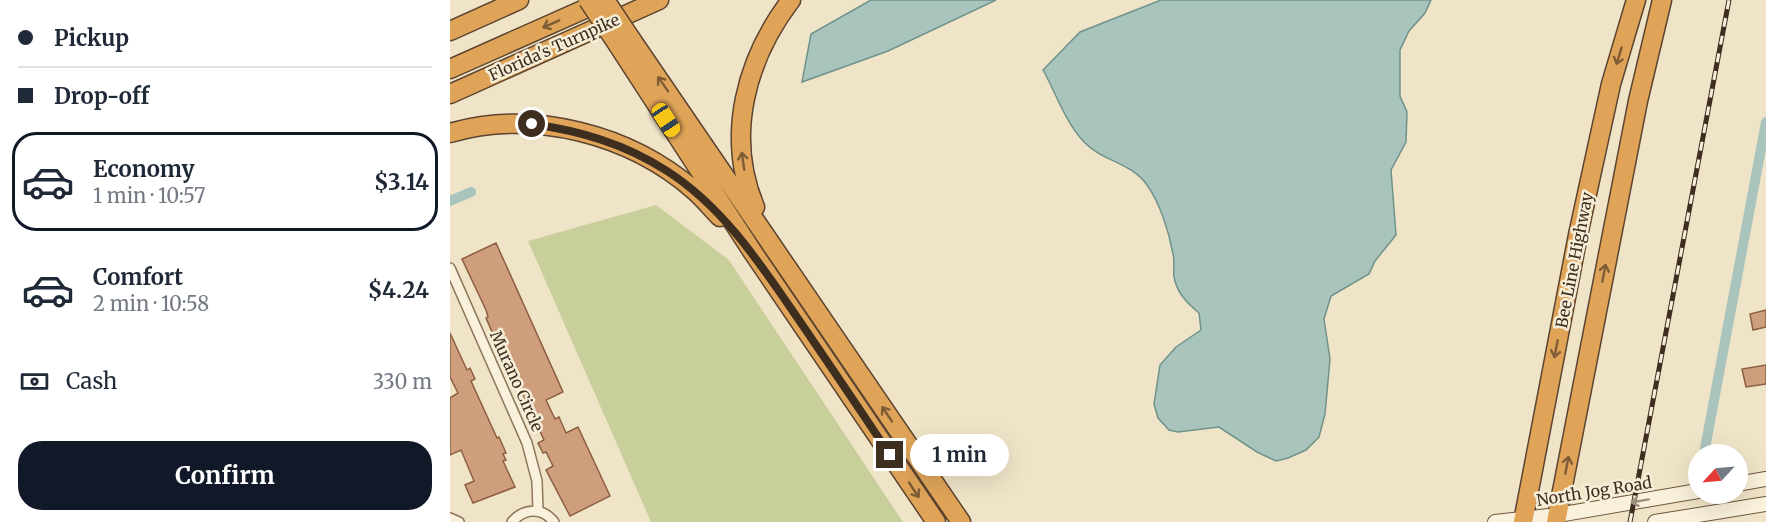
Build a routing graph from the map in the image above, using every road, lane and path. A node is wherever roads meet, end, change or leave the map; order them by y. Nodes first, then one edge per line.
1 (519, 0) edge
2 (588, 0) edge
3 (605, 0) edge
4 (659, 0) edge
5 (791, 0) edge
6 (1636, 0) edge
7 (1662, 0) edge
8 (450, 31) edge
9 (624, 42) junction
10 (450, 69) edge
11 (450, 94) edge
12 (450, 133) edge
13 (767, 236) junction
14 (752, 251) junction
15 (450, 268) edge
16 (1766, 479) edge
17 (1748, 482) edge
18 (1688, 493) edge
19 (1766, 504) edge
20 (538, 511) junction
21 (450, 518) edge
22 (1557, 519) edge
23 (1524, 520) edge
24 (459, 522) edge
25 (512, 522) edge
26 (554, 522) edge
27 (936, 522) edge
28 (961, 522) edge
29 (1495, 522) edge
30 (1655, 522) edge

1 - 8 highway
2 - 9 highway, bridge
3 - 9 highway, bridge
3 -> 10 highway, Florida's Turnpike
4 - 11 highway, Florida's Turnpike
13 -> 5 highway
6 -> 23 highway, Bee Line Highway
22 -> 7 highway, Bee Line Highway
13 -> 9 highway
9 - 14 highway
12 - 14 highway
28 -> 13 highway
14 -> 27 highway
15 - 20 street, Murano Circle
16 - 17 main road
18 -> 22 main road, North Jog Road
19 - 30 main road
20 - 25 street
20 - 26 street
21 - 24 street
22 - 23 main road, North Jog Road
23 - 29 main road, North Jog Road

